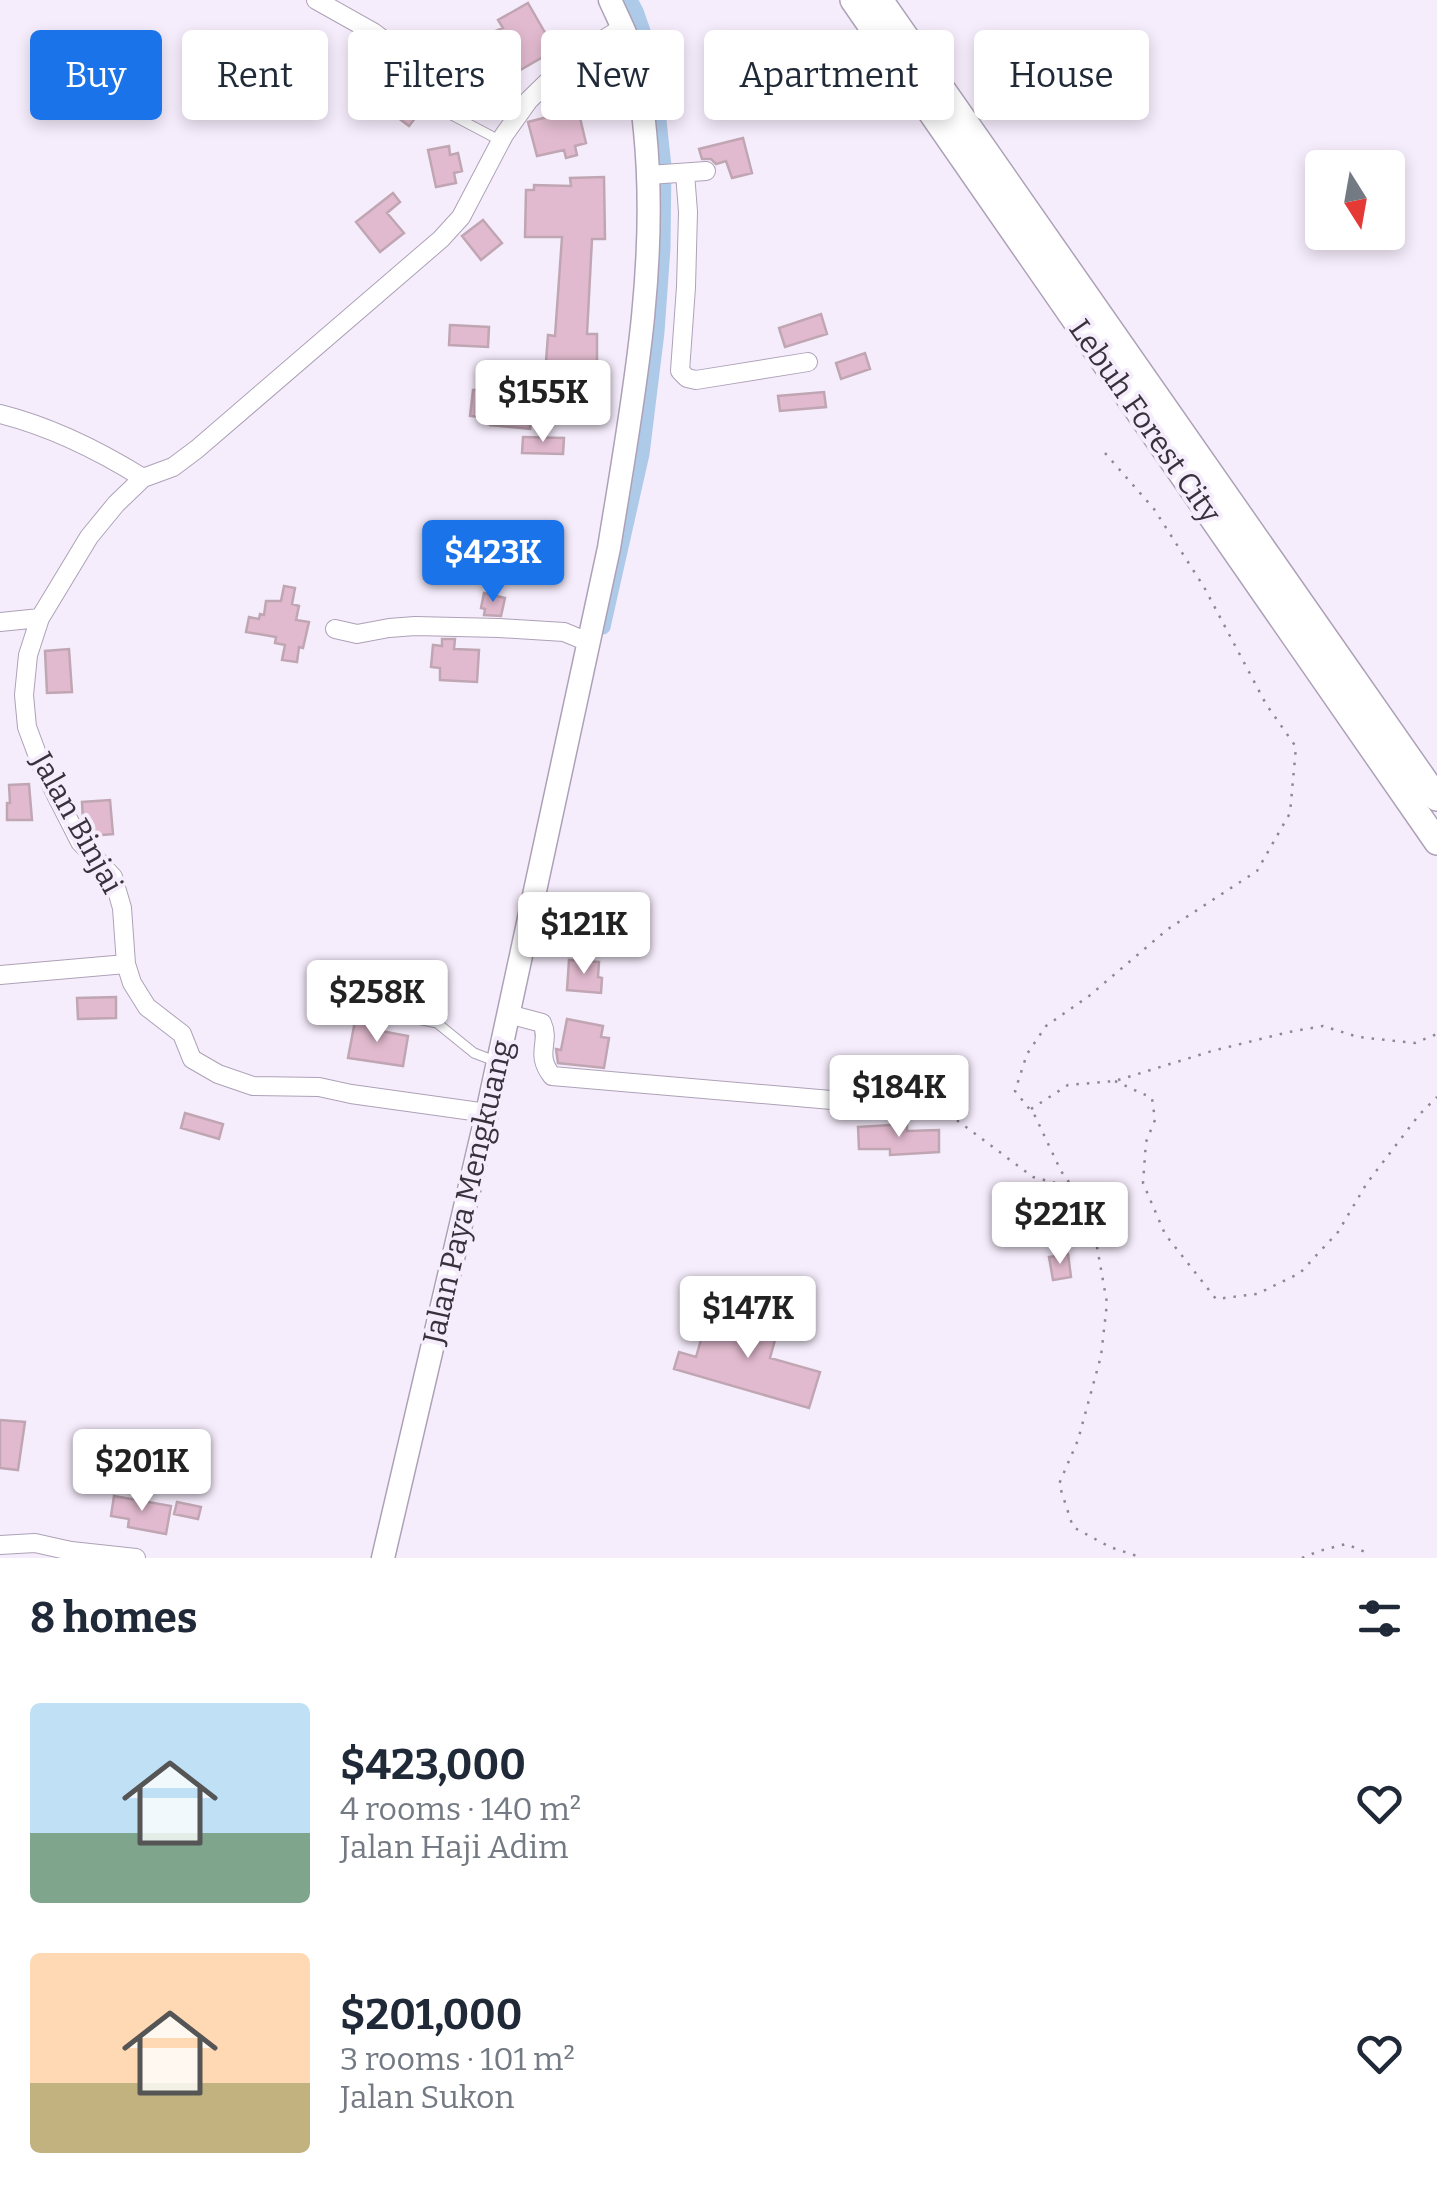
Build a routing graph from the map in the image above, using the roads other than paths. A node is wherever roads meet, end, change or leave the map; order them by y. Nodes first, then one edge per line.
1 (316, 0) edge
2 (610, 0) edge
3 (853, 0) edge
4 (880, 0) edge
5 (622, 28) junction
6 (369, 30) edge
7 (521, 110) edge
8 (461, 120) edge
9 (514, 120) edge
10 (502, 141) junction
11 (706, 171) dead end
12 (685, 173) junction
13 (649, 174) junction
14 (808, 362) dead end
15 (0, 414) edge
16 (143, 478) junction
17 (40, 618) junction
18 (0, 622) edge
19 (335, 629) dead end
20 (588, 642) junction
21 (1437, 798) edge
22 (1437, 842) edge
23 (126, 964) junction
24 (0, 975) edge
25 (385, 1012) dead end
26 (508, 1014) junction
27 (498, 1062) junction
28 (889, 1105) road end
29 (487, 1113) junction
30 (0, 1545) edge
31 (136, 1558) edge
32 (383, 1558) edge

1 - 6 street
2 - 5 street, Jalan Paya Mengkuang
3 - 22 main road, Lebuh Forest City
4 - 21 main road, Lebuh Forest City
5 - 7 street, Jalan Binjai
5 - 13 street, Jalan Paya Mengkuang
8 - 10 lane
9 - 10 street, Jalan Binjai
10 - 16 street, Jalan Binjai
11 - 12 street
12 - 13 street
12 - 14 street
13 - 20 street, Jalan Paya Mengkuang
15 - 16 street
16 - 17 street, Jalan Binjai
17 - 18 street
17 - 23 street, Jalan Binjai
19 - 20 street
20 - 26 street, Jalan Paya Mengkuang
23 - 24 street
23 - 29 street, Jalan Binjai
25 - 27 lane
26 - 27 street, Jalan Paya Mengkuang
26 - 28 street
27 - 29 street, Jalan Paya Mengkuang
29 - 32 street, Jalan Paya Mengkuang
30 - 31 street

